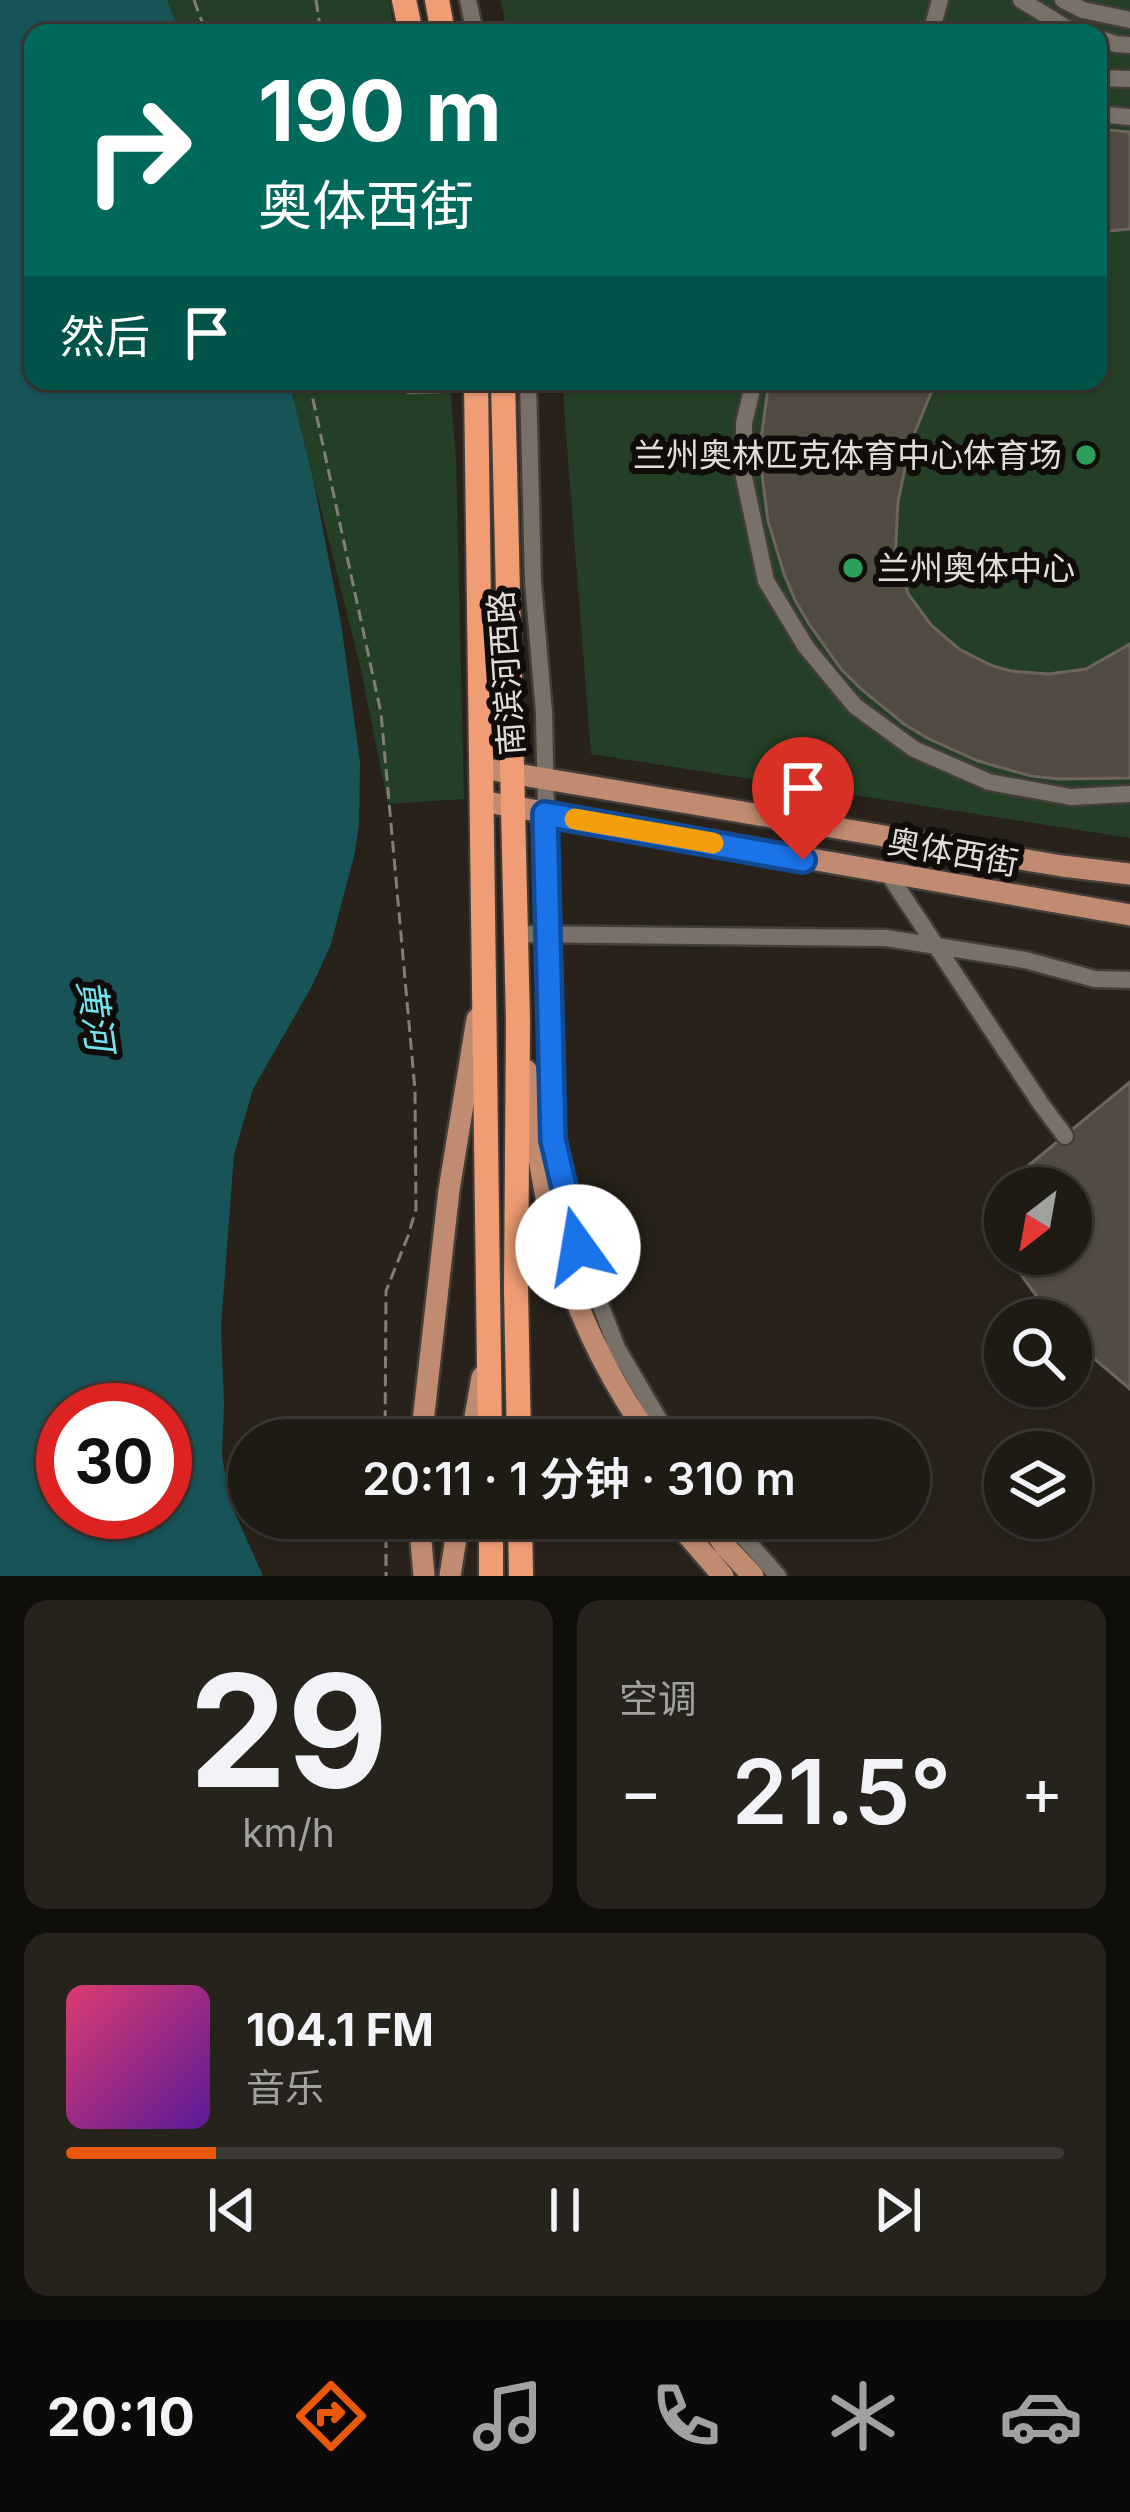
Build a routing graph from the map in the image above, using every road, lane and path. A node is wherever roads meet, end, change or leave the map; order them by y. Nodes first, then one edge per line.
1 (1021, 0) edge
2 (1063, 0) edge
3 (1130, 20) edge
4 (1060, 24) edge
5 (311, 390) edge
6 (476, 390) edge
7 (503, 390) edge
8 (528, 390) edge
9 (752, 390) edge
10 (481, 767) junction
11 (511, 772) junction
12 (545, 778) junction
13 (1130, 794) edge
14 (481, 801) junction
15 (512, 807) junction
16 (545, 814) junction
17 (889, 874) junction
18 (1130, 874) edge
19 (1130, 915) edge
20 (515, 934) junction
21 (548, 935) junction
22 (937, 946) junction
23 (484, 978) junction
24 (1130, 980) edge
25 (518, 1022) junction
26 (1065, 1136) dead end
27 (489, 1341) junction
28 (385, 1419) edge
29 (423, 1419) edge
30 (475, 1419) edge
31 (490, 1419) edge
32 (519, 1419) edge
33 (637, 1419) edge
34 (658, 1419) edge
35 (386, 1539) edge
36 (421, 1539) edge
37 (456, 1539) edge
38 (466, 1539) edge
39 (490, 1539) edge
40 (520, 1539) edge
41 (691, 1539) edge
42 (720, 1539) edge
43 (745, 1539) edge
44 (386, 1576) edge
45 (424, 1576) edge
46 (450, 1576) edge
47 (465, 1576) edge
48 (491, 1576) edge
49 (520, 1576) edge
50 (723, 1576) edge
51 (753, 1576) edge
52 (778, 1576) edge

1 - 4 street
2 - 3 street
5 - 28 path
6 - 10 highway, 南滨河西路
7 - 11 highway, 南滨河西路
8 - 12 street, 南滨河西路
9 - 13 street
10 - 11 main road, 奥体西街
10 - 14 highway, 南滨河西路
11 - 12 main road, 奥体西街
11 - 15 highway, 南滨河西路
12 - 16 street, 南滨河西路
12 - 18 main road, 奥体西街
14 - 15 main road, 奥体西街
14 - 23 highway, 南滨河西路
15 - 16 main road, 奥体西街
15 - 20 highway, 南滨河西路
16 - 17 main road, 奥体西街
16 - 21 street, 南滨河西路
17 - 19 main road, 奥体西街
17 - 22 street
20 - 21 street
20 - 25 highway, 南滨河西路
21 - 22 street
21 - 34 street, 南滨河西路
22 - 24 street
22 - 26 street
23 - 27 highway, 南滨河西路
23 - 29 main road
25 - 32 highway, 南滨河西路
25 - 33 main road
27 - 30 main road
27 - 31 highway, 南滨河西路
35 - 44 path
36 - 45 main road
37 - 46 main road
38 - 47 main road
39 - 48 highway
40 - 49 highway
41 - 50 main road
42 - 51 main road
43 - 52 street

